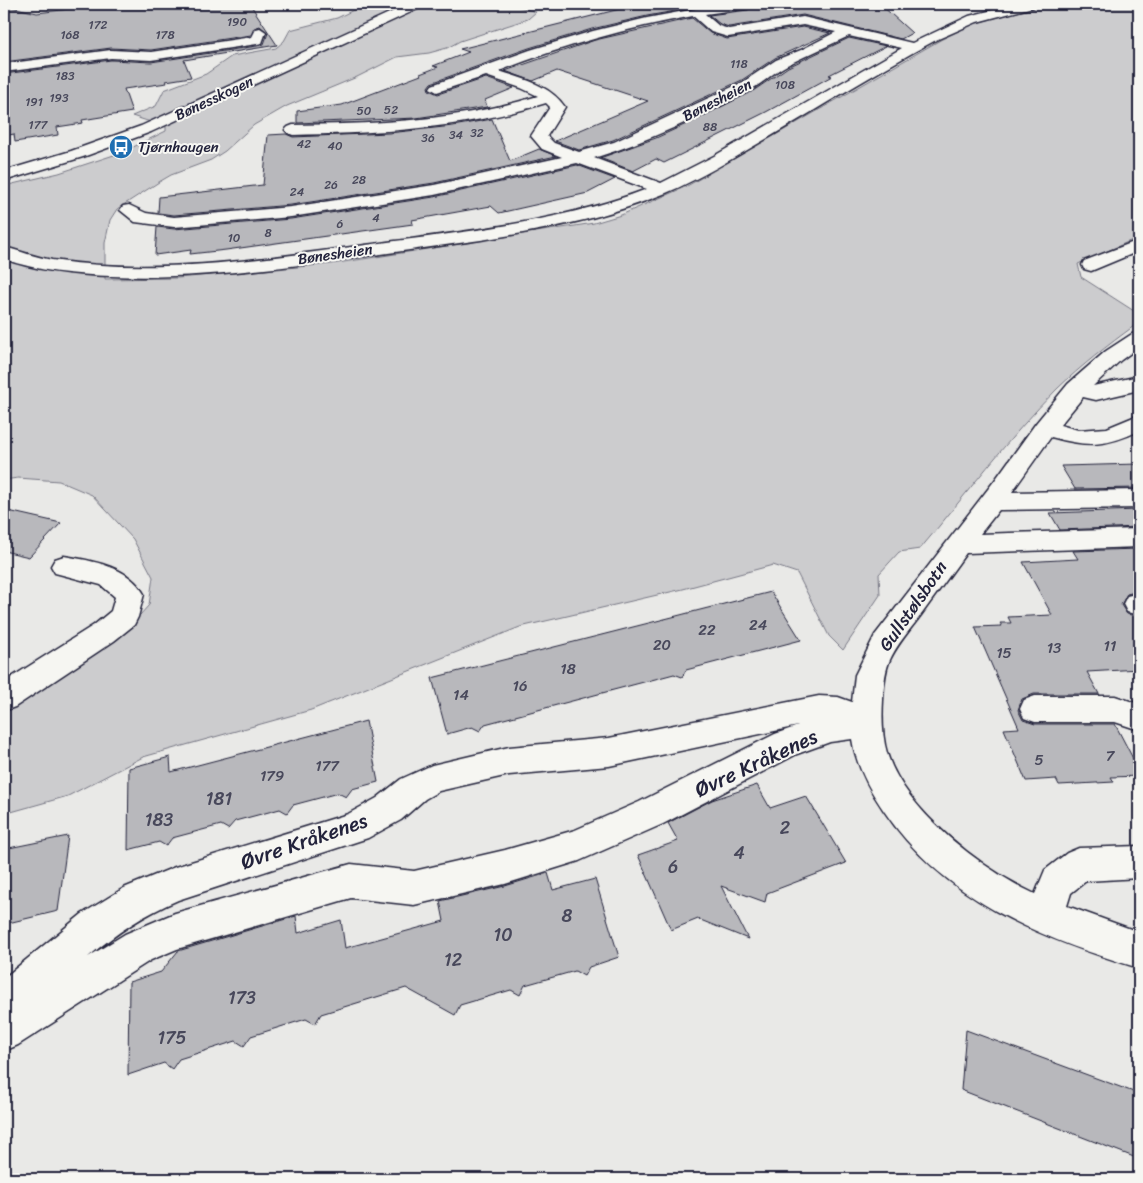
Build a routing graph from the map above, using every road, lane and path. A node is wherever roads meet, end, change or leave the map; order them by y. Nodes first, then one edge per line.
1 (418, 4) edge
2 (748, 4) edge
3 (1029, 4) edge
4 (696, 12) junction
5 (848, 31) junction
6 (258, 36) dead end
7 (913, 47) junction
8 (4, 68) edge
9 (487, 72) junction
10 (437, 88) dead end
11 (550, 97) junction
12 (293, 130) dead end
13 (581, 157) junction
14 (4, 176) edge
15 (662, 189) junction
16 (130, 210) dead end
17 (1139, 245) edge
18 (4, 253) edge
19 (1091, 265) dead end
20 (1139, 338) edge
21 (1139, 383) edge
22 (1076, 389) junction
23 (1136, 422) dead end
24 (1044, 428) junction
25 (1139, 499) edge
26 (993, 501) junction
27 (1139, 538) edge
28 (958, 544) junction
29 (64, 566) dead end
30 (4, 698) edge
31 (1035, 708) dead end
32 (1139, 717) edge
33 (866, 723) junction
34 (1139, 862) edge
35 (1046, 916) junction
36 (1139, 950) edge
37 (4, 1003) edge
38 (4, 1031) edge

1 - 14 street, Bønesskogen
2 - 4 street
3 - 7 street, Bønesheien
4 - 5 street
4 - 9 street
5 - 7 street
5 - 13 street, Bønesheien
6 - 8 street
7 - 15 street, Bønesheien
9 - 10 street
9 - 11 street
11 - 12 street
11 - 13 street
13 - 15 street
13 - 16 street, Bønesheien
15 - 18 street, Bønesheien
17 - 19 street
20 - 22 street, Gullstølsbotn
21 - 22 street
22 - 24 street, Gullstølsbotn
23 - 24 street
24 - 26 street, Gullstølsbotn
25 - 26 street
26 - 28 street, Gullstølsbotn
27 - 28 street, Gullstølsbotn
28 - 33 street, Gullstølsbotn
29 - 30 street
31 - 32 street
33 - 35 street, Gullstølsbotn
33 - 37 street, Øvre Kråkenes
33 - 38 street, Øvre Kråkenes
34 - 35 street
35 - 36 street, Gullstølsbotn

